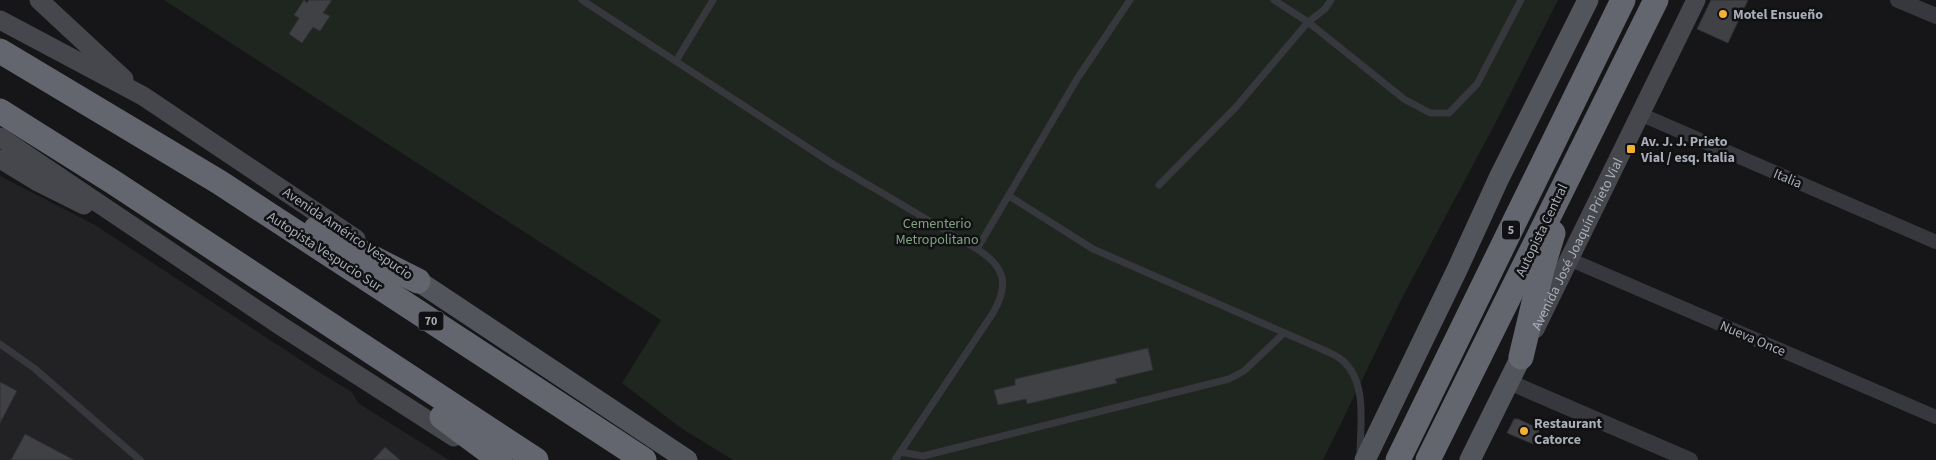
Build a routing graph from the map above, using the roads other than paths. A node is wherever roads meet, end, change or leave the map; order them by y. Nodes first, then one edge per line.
1 (39, 0) edge
2 (582, 0) edge
3 (713, 0) edge
4 (1130, 0) edge
5 (1274, 0) edge
6 (1331, 0) edge
7 (1522, 0) edge
8 (1588, 0) edge
9 (1623, 0) edge
10 (1656, 0) edge
11 (1696, 0) edge
12 (1898, 0) edge
13 (1936, 16) edge
14 (0, 20) edge
15 (1308, 22) junction
16 (0, 51) edge
17 (676, 61) junction
18 (143, 96) junction
19 (0, 110) edge
20 (1640, 114) junction
21 (0, 137) edge
22 (0, 159) edge
23 (1574, 163) junction
24 (219, 182) junction
25 (1159, 185) dead end
26 (1009, 196) junction
27 (129, 225) junction
28 (1936, 242) edge
29 (977, 250) junction
30 (1569, 259) junction
31 (418, 281) junction
32 (319, 318) junction
33 (1284, 333) junction
34 (0, 344) edge
35 (1521, 357) junction
36 (1509, 382) junction
37 (1936, 417) edge
38 (900, 452) junction
39 (923, 458) edge
40 (140, 460) edge
41 (490, 460) edge
42 (500, 460) edge
43 (536, 460) edge
44 (644, 460) edge
45 (687, 460) edge
46 (895, 460) edge
47 (1360, 460) edge
48 (1365, 460) edge
49 (1398, 460) edge
50 (1428, 460) edge
51 (1470, 460) edge
52 (1690, 460) edge

1 - 18 main road
2 - 17 lane
3 - 17 lane
4 - 26 lane
5 - 15 lane
6 - 15 lane
7 - 15 lane
8 - 48 main road
9 - 49 highway, Autopista Central / 5
10 - 23 highway, Autopista Central / 5
11 - 20 main road, Avenida José Joaquín Prieto Vial
12 - 13 street
14 - 18 main road, Avenida Américo Vespucio
15 - 25 lane
16 - 24 highway, Autopista Vespucio Sur / 70
17 - 29 lane
18 - 31 main road, Avenida Américo Vespucio
19 - 32 highway
20 - 28 street, Italia
20 - 30 main road, Avenida José Joaquín Prieto Vial
21 - 27 main road
22 - 27 main road
23 - 35 highway
23 - 50 highway, Autopista Central / 5
24 - 31 highway
24 - 44 highway, Autopista Vespucio Sur / 70
26 - 29 lane
26 - 33 lane
27 - 41 main road
29 - 38 lane
30 - 35 main road, Avenida José Joaquín Prieto Vial
30 - 37 street, Nueva Once
31 - 45 main road, Avenida Américo Vespucio
32 - 42 highway
32 - 43 highway
33 - 39 lane
33 - 47 lane
34 - 40 lane
35 - 36 main road, Avenida José Joaquín Prieto Vial
36 - 51 main road, Avenida José Joaquín Prieto Vial
36 - 52 street
38 - 39 lane
38 - 46 lane

